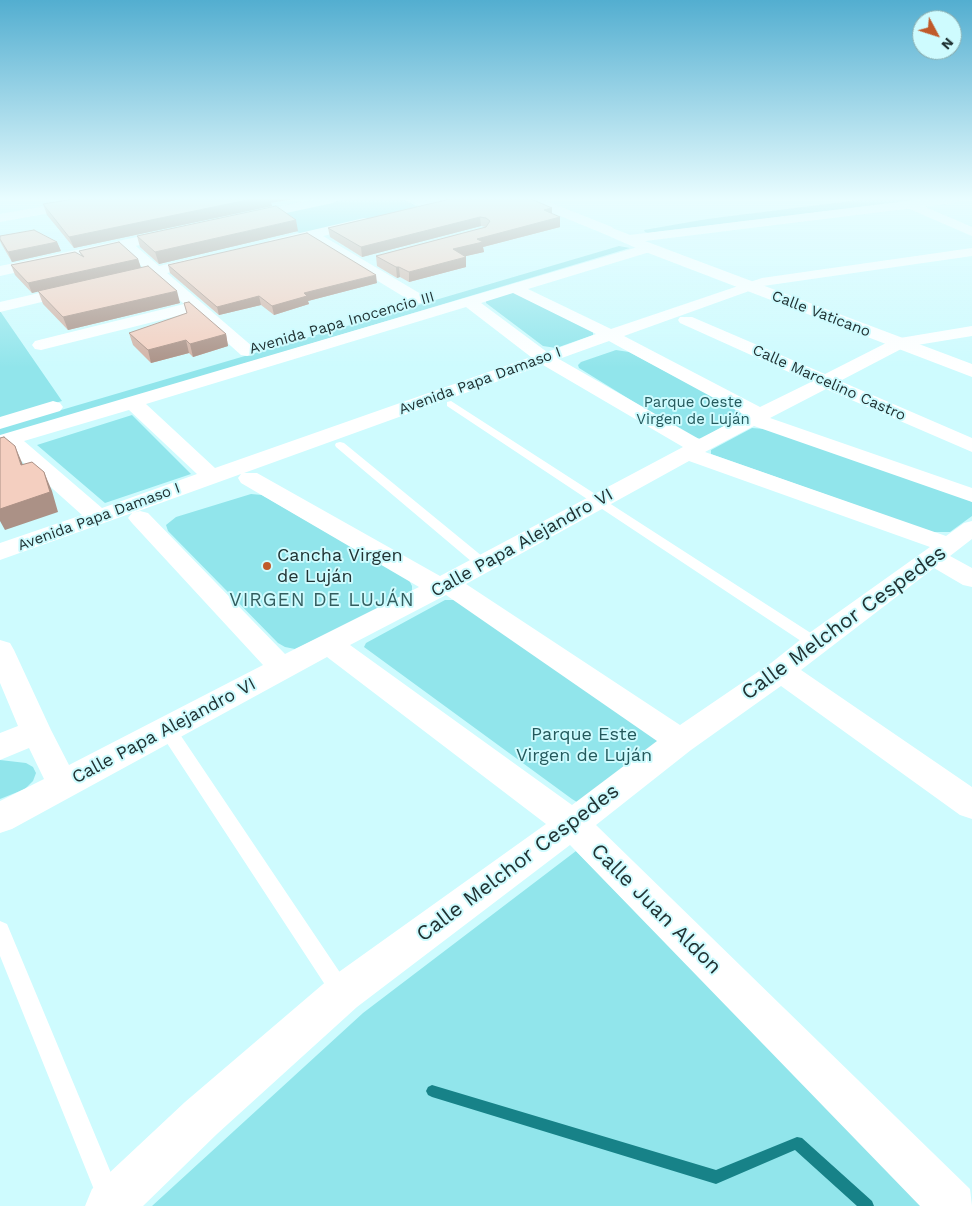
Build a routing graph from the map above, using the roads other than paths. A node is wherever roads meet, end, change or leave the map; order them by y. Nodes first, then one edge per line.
1 (73, 255) edge
2 (138, 255) edge
3 (346, 255) edge
4 (573, 255) edge
5 (624, 255) edge
6 (667, 255) edge
7 (949, 255) edge
8 (215, 258) edge
9 (378, 259) edge
10 (360, 264) junction
11 (0, 271) edge
12 (156, 271) junction
13 (748, 286) junction
14 (514, 288) junction
15 (764, 293) junction
16 (420, 300) junction
17 (469, 302) junction
18 (0, 306) edge
19 (196, 306) junction
20 (686, 320) junction
21 (347, 321) dead end
22 (972, 331) edge
23 (608, 335) junction
24 (624, 342) junction
25 (900, 343) junction
26 (41, 345) dead end
27 (265, 345) dead end
28 (247, 351) junction
29 (228, 356) dead end
30 (550, 362) junction
31 (972, 371) edge
32 (826, 381) junction
33 (132, 402) junction
34 (66, 403) dead end
35 (451, 404) junction
36 (756, 417) junction
37 (3, 435) edge
38 (340, 445) junction
39 (972, 446) edge
40 (692, 450) junction
41 (212, 477) junction
42 (249, 478) junction
43 (972, 495) edge
44 (599, 501) junction
45 (98, 517) junction
46 (140, 518) junction
47 (972, 528) edge
48 (941, 551) junction
49 (0, 552) edge
50 (483, 564) junction
51 (0, 568) edge
52 (972, 579) edge
53 (443, 586) junction
54 (815, 643) junction
55 (330, 645) junction
56 (0, 650) edge
57 (282, 668) junction
58 (781, 671) junction
59 (167, 729) junction
60 (36, 732) junction
61 (680, 741) junction
62 (0, 747) edge
63 (63, 785) junction
64 (972, 805) edge
65 (0, 818) edge
66 (572, 824) junction
67 (0, 932) edge
68 (343, 993) junction
69 (110, 1204) edge
70 (953, 1206) edge

1 - 11 street
2 - 12 street
3 - 10 street
4 - 16 street, Avenida Papa Inocencio III
5 - 14 street, Avenida Papa Inocencio III
6 - 13 street, Calle Vaticano
7 - 13 street, Avenida Papa Damaso I
8 - 12 street
9 - 10 street
10 - 16 street
12 - 18 street
12 - 19 street
13 - 15 street, Calle Vaticano
13 - 23 street, Avenida Papa Damaso I
14 - 17 street, Avenida Papa Inocencio III
14 - 23 street
15 - 20 street, Avenida Papa Damaso I
15 - 25 street, Calle Vaticano
16 - 21 street, Avenida Papa Inocencio III
17 - 30 street
17 - 33 street, Avenida Papa Inocencio III
19 - 26 street
19 - 28 street
20 - 24 street, Avenida Papa Damaso I
20 - 32 street, Calle Marcelino Castro
22 - 25 street, Calle Papa Alejandro VI
23 - 24 street
23 - 30 street, Avenida Papa Damaso I
24 - 30 street, Avenida Papa Damaso I
24 - 36 street
25 - 31 street, Calle Vaticano
25 - 32 street, Calle Papa Alejandro VI
27 - 28 street, Avenida Papa Inocencio III
28 - 29 street, Avenida Papa Inocencio III
30 - 35 street, Avenida Papa Damaso I
30 - 40 street
30 - 41 street, Avenida Papa Damaso I
32 - 36 street, Calle Papa Alejandro VI
32 - 39 street, Calle Marcelino Castro
33 - 37 street, Avenida Papa Inocencio III
33 - 41 street
34 - 37 street
35 - 38 street, Avenida Papa Damaso I
35 - 44 lane
36 - 40 street, Calle Papa Alejandro VI
36 - 43 street
37 - 45 street
38 - 42 street, Avenida Papa Damaso I
38 - 50 lane
40 - 44 street, Calle Papa Alejandro VI
40 - 48 street
41 - 45 street, Avenida Papa Damaso I
42 - 46 street, Avenida Papa Damaso I
42 - 53 street
44 - 50 street, Calle Papa Alejandro VI
44 - 54 lane
45 - 49 street, Avenida Papa Damaso I
46 - 51 street, Avenida Papa Damaso I
46 - 57 street
47 - 48 street, Calle Melchor Cespedes
48 - 52 street
48 - 54 street, Calle Melchor Cespedes
50 - 53 street, Calle Papa Alejandro VI
53 - 55 street, Calle Papa Alejandro VI
53 - 61 street
54 - 58 street, Calle Melchor Cespedes
55 - 57 street, Calle Papa Alejandro VI
55 - 66 street, Calle Juan Aldon
56 - 60 street
57 - 59 street, Calle Papa Alejandro VI
58 - 61 street, Calle Melchor Cespedes
58 - 64 street
59 - 63 street, Calle Papa Alejandro VI
59 - 68 lane
60 - 62 street
60 - 63 street
61 - 66 street, Calle Melchor Cespedes
63 - 65 street, Calle Papa Alejandro VI
66 - 68 street, Calle Melchor Cespedes
66 - 70 street, Calle Juan Aldon
67 - 69 lane
68 - 69 street, Calle Melchor Cespedes

